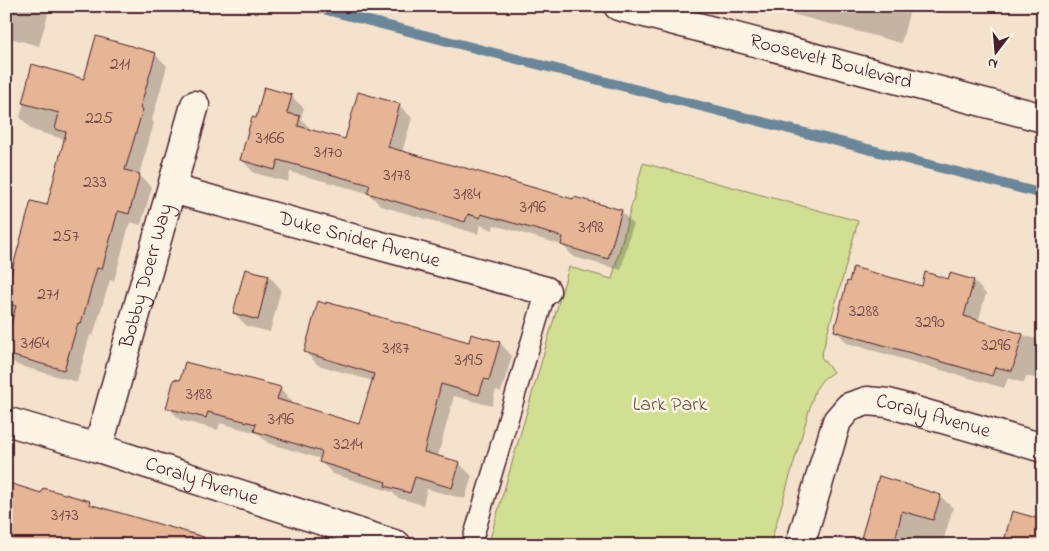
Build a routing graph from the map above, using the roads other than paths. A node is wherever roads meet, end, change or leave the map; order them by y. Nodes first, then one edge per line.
1 (618, 6) edge
2 (195, 105) dead end
3 (1043, 118) edge
4 (172, 189) junction
5 (546, 291) joint
6 (6, 421) edge
7 (98, 448) junction
8 (1043, 448) edge
9 (397, 545) edge
10 (471, 545) edge
11 (800, 545) edge

1 - 3 street, Roosevelt Boulevard
2 - 4 street, Bobby Doerr Way
4 - 5 street, Duke Snider Avenue
4 - 7 street, Bobby Doerr Way
5 - 10 lane
6 - 7 street, Coraly Avenue
7 - 9 street, Coraly Avenue
8 - 11 street, Coraly Avenue

